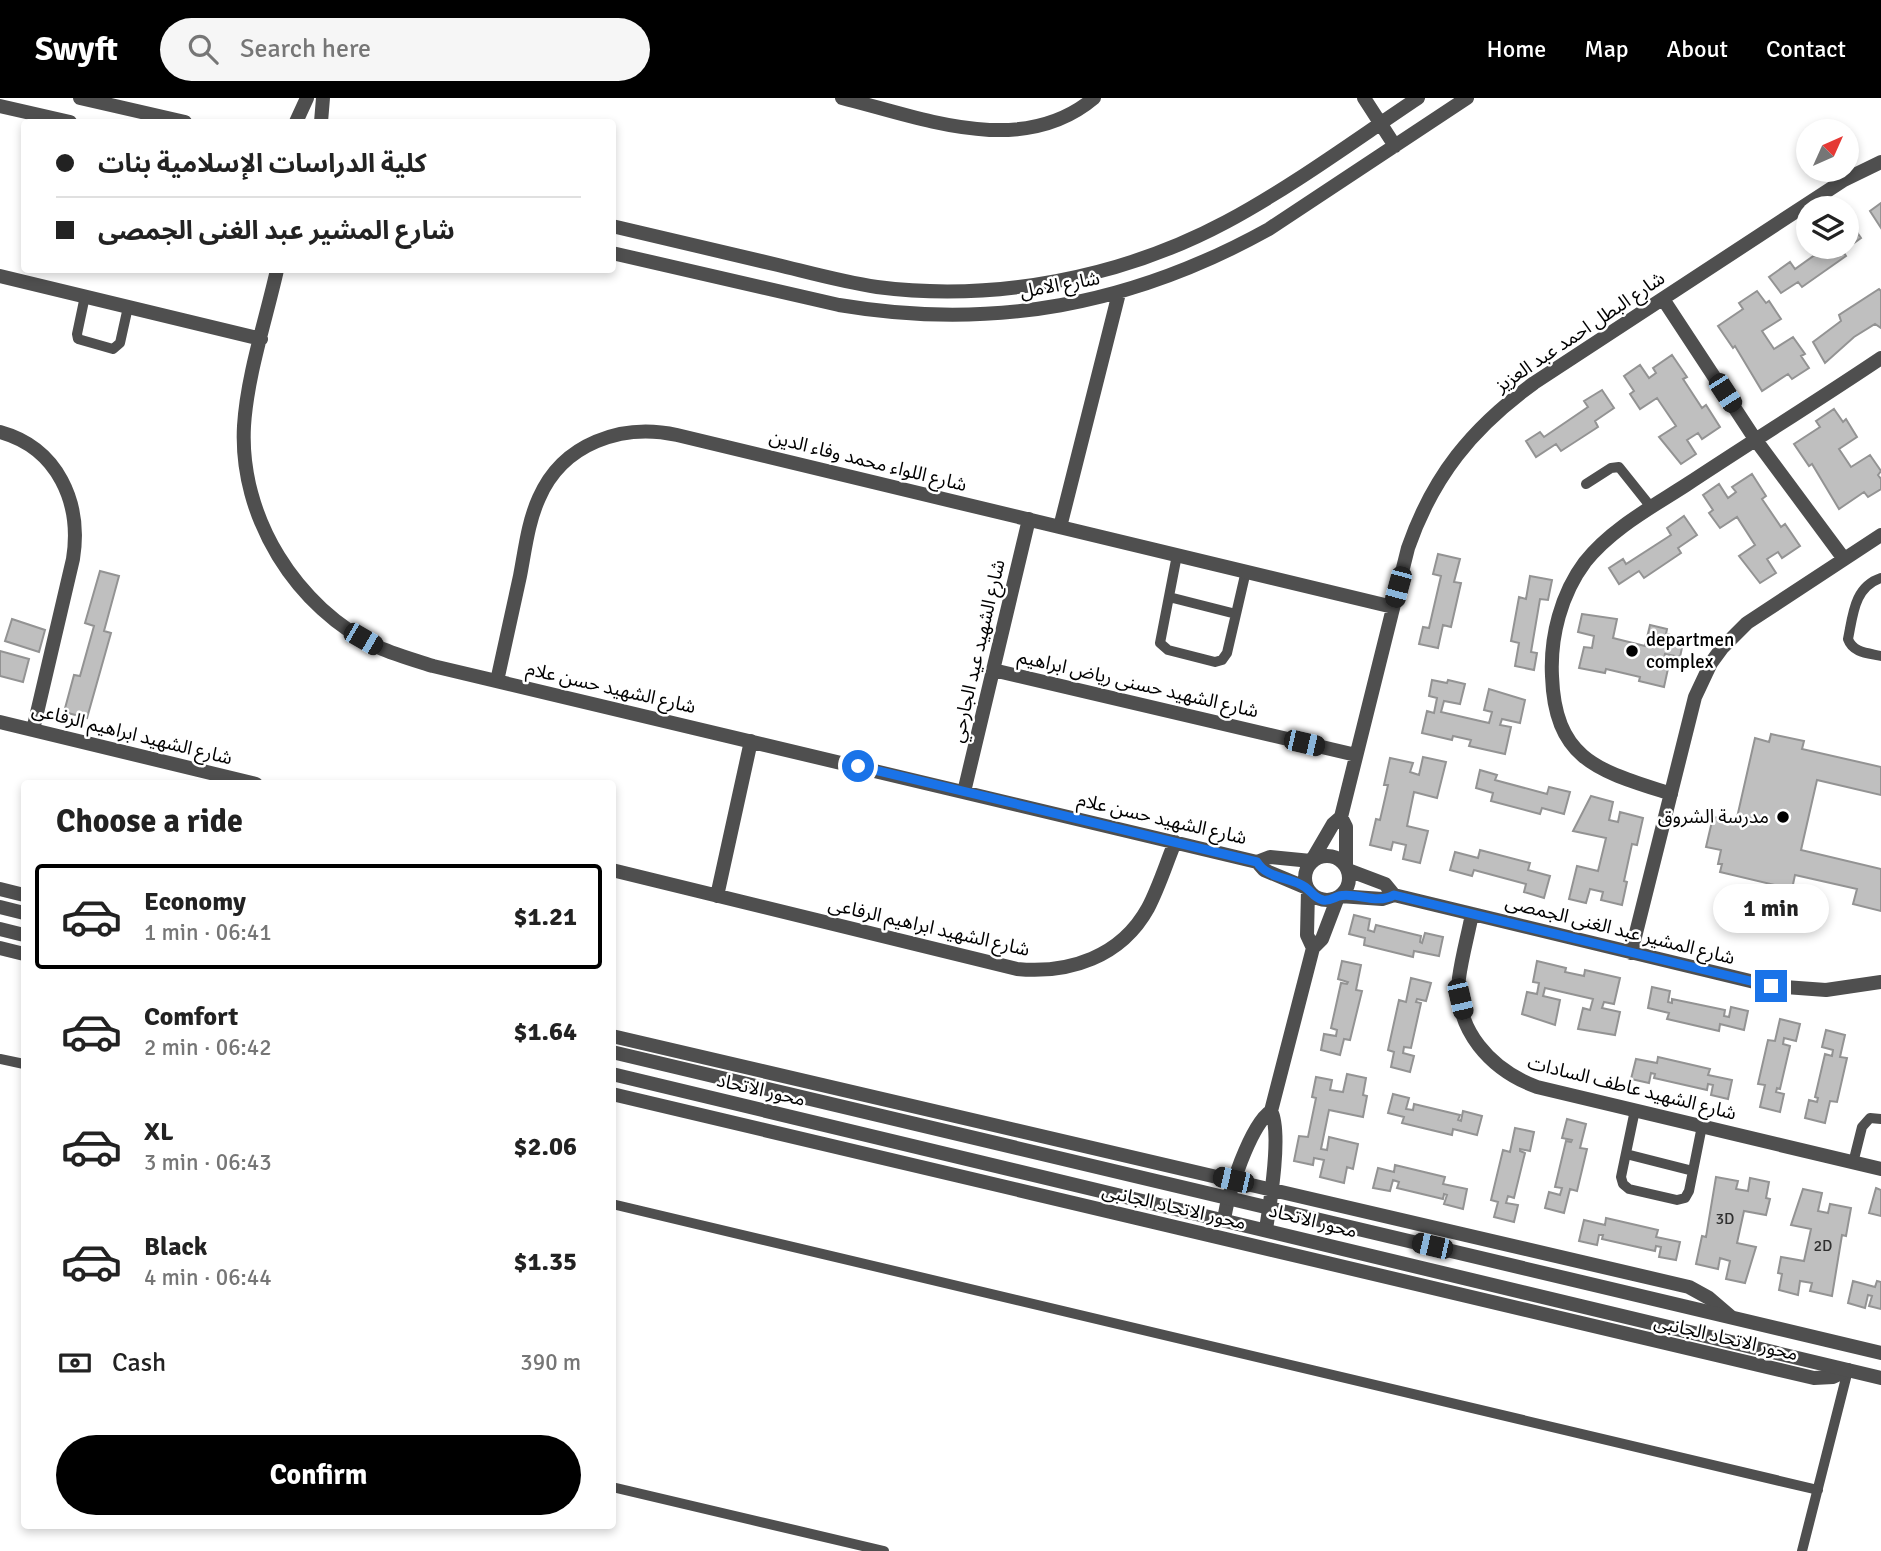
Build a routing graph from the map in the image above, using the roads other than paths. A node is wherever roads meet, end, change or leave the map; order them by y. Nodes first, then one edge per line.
1 (80, 98) edge
2 (307, 98) edge
3 (323, 98) edge
4 (842, 98) edge
5 (1094, 98) edge
6 (1364, 98) edge
7 (1418, 98) edge
8 (1467, 98) edge
9 (3, 104) edge
10 (58, 119) edge
11 (172, 119) edge
12 (297, 119) edge
13 (321, 119) edge
14 (1380, 123) junction
15 (1395, 146) junction
16 (1881, 162) edge
17 (616, 227) edge
18 (616, 254) edge
19 (276, 273) edge
20 (0, 275) edge
21 (1119, 293) junction
22 (85, 296) junction
23 (1663, 299) junction
24 (128, 307) junction
25 (261, 339) junction
26 (1881, 358) edge
27 (0, 432) edge
28 (1755, 439) junction
29 (1586, 485) dead end
30 (1651, 507) junction
31 (1029, 519) junction
32 (1060, 527) junction
33 (1881, 534) edge
34 (1177, 555) junction
35 (1844, 559) junction
36 (1246, 571) junction
37 (1881, 578) edge
38 (1169, 597) junction
39 (1393, 607) junction
40 (1236, 614) junction
41 (1881, 656) edge
42 (993, 670) junction
43 (498, 681) junction
44 (0, 722) edge
45 (33, 730) junction
46 (751, 741) junction
47 (1356, 755) junction
48 (239, 780) edge
49 (964, 792) junction
50 (1671, 794) junction
51 (1341, 817) junction
52 (1175, 842) junction
53 (1312, 861) junction
54 (1257, 862) junction
55 (1347, 868) junction
56 (616, 871) edge
57 (0, 889) edge
58 (1307, 889) junction
59 (21, 894) edge
60 (1394, 895) junction
61 (717, 896) junction
62 (1339, 897) junction
63 (0, 907) edge
64 (21, 912) edge
65 (1472, 914) junction
66 (0, 929) edge
67 (21, 934) edge
68 (1312, 947) junction
69 (0, 948) edge
70 (21, 953) edge
71 (1631, 953) junction
72 (1881, 982) edge
73 (616, 1037) edge
74 (616, 1053) edge
75 (0, 1059) edge
76 (21, 1063) edge
77 (616, 1075) edge
78 (616, 1095) edge
79 (1635, 1110) junction
80 (1271, 1111) junction
81 (1881, 1119) edge
82 (1702, 1126) junction
83 (1626, 1154) junction
84 (1853, 1163) junction
85 (1881, 1169) edge
86 (1693, 1171) junction
87 (1233, 1180) junction
88 (1272, 1189) junction
89 (1227, 1198) junction
90 (616, 1205) edge
91 (1270, 1208) junction
92 (1224, 1219) junction
93 (1266, 1229) junction
94 (1730, 1316) junction
95 (1854, 1347) junction
96 (1881, 1353) edge
97 (1849, 1370) junction
98 (1881, 1378) edge
99 (616, 1488) edge
100 (1818, 1490) junction
101 (884, 1551) edge
102 (1802, 1551) edge

1 - 11 street
2 - 12 street
3 - 13 street
4 - 5 street
6 - 14 street
7 - 14 street, شارع الامل
8 - 15 street, شارع الامل
9 - 10 street
14 - 15 street
14 - 17 street, شارع الامل
15 - 21 street, شارع الامل
16 - 23 street, شارع البطل احمد عبد العزيز
18 - 21 street, شارع الامل
19 - 25 street, شارع الشهيد حسن علام
20 - 22 street
21 - 32 street
22 - 24 street
22 - 24 lane
23 - 28 street
23 - 39 street, شارع البطل احمد عبد العزيز
24 - 25 street
25 - 43 street, شارع الشهيد حسن علام
26 - 28 street
27 - 45 street
28 - 30 street
28 - 35 street
29 - 30 lane
30 - 50 street
31 - 32 street, شارع اللواء محمد وفاء الدين
31 - 42 street, شارع الشهيد عيد الجارحي
31 - 43 street, شارع اللواء محمد وفاء الدين
32 - 34 street, شارع اللواء محمد وفاء الدين
33 - 35 street
34 - 36 street, شارع اللواء محمد وفاء الدين
34 - 38 lane
35 - 50 street
36 - 39 street, شارع اللواء محمد وفاء الدين
36 - 40 lane
37 - 41 lane
38 - 40 lane
38 - 40 lane
39 - 47 street, شارع البطل احمد عبد العزيز
42 - 47 street, شارع الشهيد حسنى رياض ابراهيم
42 - 49 street, شارع الشهيد عيد الجارحي
43 - 46 street, شارع الشهيد حسن علام
44 - 45 street, شارع الشهيد ابراهيم الرفاعى
45 - 48 street, شارع الشهيد ابراهيم الرفاعى
46 - 49 street, شارع الشهيد حسن علام
46 - 61 street
47 - 51 street, شارع البطل احمد عبد العزيز
49 - 52 street, شارع الشهيد حسن علام
50 - 71 street
51 - 53 street, شارع البطل احمد عبد العزيز
51 - 55 street, شارع البطل احمد عبد العزيز
52 - 54 street, شارع الشهيد حسن علام
52 - 61 street, شارع الشهيد ابراهيم الرفاعى
53 - 54 street, شارع الشهيد حسن علام
53 - 55 street
53 - 58 street
54 - 58 street, شارع الشهيد حسن علام
55 - 60 street, شارع المشير عبد الغنى الجمصى
55 - 62 street
56 - 61 street, شارع الشهيد ابراهيم الرفاعى
57 - 59 street
58 - 62 street
58 - 68 street
60 - 62 street, شارع المشير عبد الغنى الجمصى
60 - 65 street, شارع المشير عبد الغنى الجمصى
62 - 68 street
63 - 64 street
65 - 71 street, شارع المشير عبد الغنى الجمصى
65 - 79 street, شارع الشهيد عاطف السادات
66 - 67 street
68 - 80 street
69 - 70 street
71 - 72 street, شارع المشير عبد الغنى الجمصى
73 - 87 street, محور الاتحاد الجانبى
74 - 89 street, محور الاتحاد
75 - 76 lane
77 - 92 street, محور الاتحاد
78 - 97 street, محور الاتحاد الجانبى
79 - 82 street, شارع الشهيد عاطف السادات
79 - 83 lane
80 - 87 street
80 - 88 street
81 - 84 lane
82 - 84 street, شارع الشهيد عاطف السادات
82 - 86 lane
83 - 86 lane
83 - 86 lane
84 - 85 street, شارع الشهيد عاطف السادات
87 - 88 street, محور الاتحاد الجانبى
87 - 89 street
88 - 91 street
88 - 94 street, محور الاتحاد الجانبى
89 - 91 street, محور الاتحاد
89 - 92 street
90 - 100 lane
91 - 93 street
91 - 94 street, محور الاتحاد
92 - 93 street, محور الاتحاد
93 - 97 street, محور الاتحاد
94 - 95 street, محور الاتحاد
95 - 96 street, محور الاتحاد
95 - 97 street
97 - 98 street, محور الاتحاد
97 - 100 lane
99 - 101 lane
100 - 102 lane

